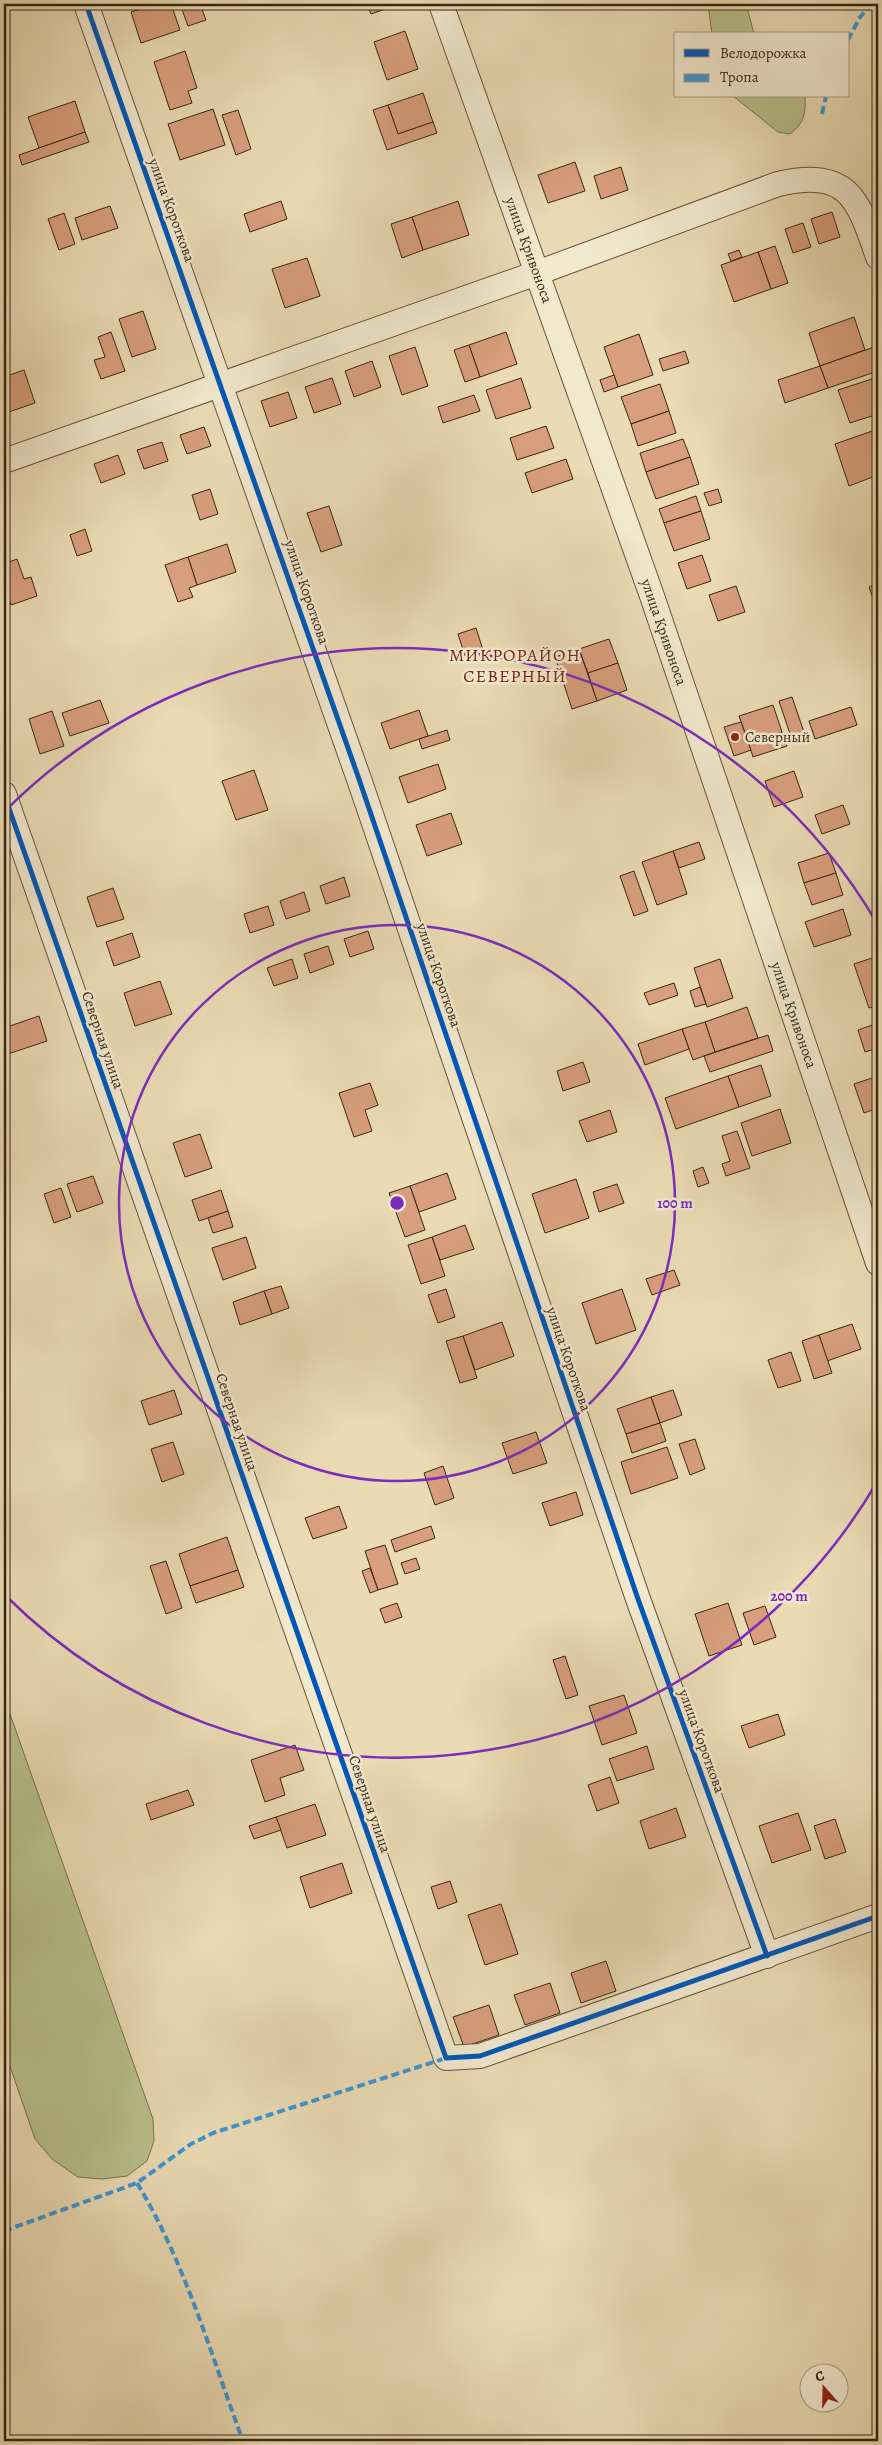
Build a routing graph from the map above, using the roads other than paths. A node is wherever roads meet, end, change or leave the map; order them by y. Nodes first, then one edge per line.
1 (86, 4) edge
2 (441, 4) edge
3 (878, 257) edge
4 (537, 273) junction
5 (220, 384) junction
6 (4, 461) edge
7 (4, 794) edge
8 (878, 1263) edge
9 (878, 1916) edge
10 (767, 1956) junction

1 - 5 street, улица Короткова
2 - 4 street, улица Кривоноса
3 - 4 street
4 - 5 street
4 - 8 street, улица Кривоноса
5 - 6 street
5 - 10 street, улица Короткова
7 - 10 street, Северная улица
9 - 10 street

